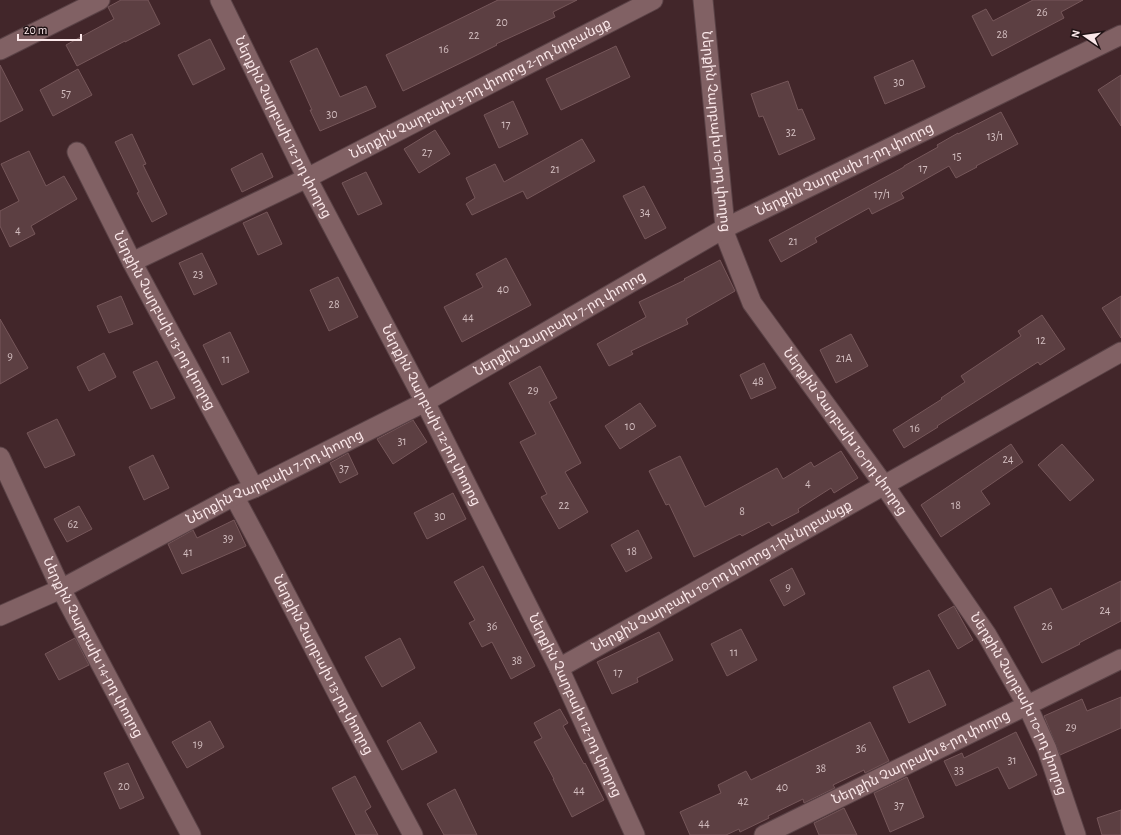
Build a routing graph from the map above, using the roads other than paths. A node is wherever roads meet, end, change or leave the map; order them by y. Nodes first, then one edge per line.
1 (100, 0) edge
2 (220, 0) edge
3 (653, 0) edge
4 (703, 0) edge
5 (1120, 36) edge
6 (0, 50) edge
7 (77, 152) dead end
8 (307, 178) junction
9 (725, 228) junction
10 (132, 262) junction
11 (1121, 352) edge
12 (425, 402) junction
13 (0, 457) edge
14 (884, 485) junction
15 (254, 488) junction
16 (234, 496) junction
17 (61, 589) junction
18 (0, 616) edge
19 (1121, 659) edge
20 (559, 668) junction
21 (1027, 705) junction
22 (191, 835) edge
23 (413, 835) edge
24 (634, 835) edge
25 (764, 835) edge
26 (1076, 835) edge

1 - 6 street
2 - 8 street, Ներքին Չարբախ 12-րդ փողոց
3 - 8 street, Ներքին Չարբախ 3-րդ փողոց 2-րդ նրբանցք
4 - 9 street, Ներքին Չարբախ 10-րդ փողոց
5 - 9 street, Ներքին Չարբախ 7-րդ փողոց
7 - 10 street, Ներքին Չարբախ 13-րդ փողոց
8 - 10 street, Ներքին Չարբախ 3-րդ փողոց 2-րդ նրբանցք
8 - 12 street, Ներքին Չարբախ 12-րդ փողոց
9 - 12 street, Ներքին Չարբախ 7-րդ փողոց
9 - 14 street, Ներքին Չարբախ 10-րդ փողոց
10 - 15 street, Ներքին Չարբախ 13-րդ փողոց
11 - 14 street, Ներքին Չարբախ 10-րդ փողոց 1-ին նրբանցք
12 - 15 street, Ներքին Չարբախ 7-րդ փողոց
12 - 20 street, Ներքին Չարբախ 12-րդ փողոց
13 - 17 street, Ներքին Չարբախ 14-րդ փողոց
14 - 20 street, Ներքին Չարբախ 10-րդ փողոց 1-ին նրբանցք
14 - 21 street, Ներքին Չարբախ 10-րդ փողոց
15 - 16 street, Ներքին Չարբախ 7-րդ փողոց
16 - 17 street, Ներքին Չարբախ 7-րդ փողոց
16 - 23 street, Ներքին Չարբախ 13-րդ փողոց
17 - 18 street, Ներքին Չարբախ 7-րդ փողոց
17 - 22 street, Ներքին Չարբախ 14-րդ փողոց
19 - 21 street, Ներքին Չարբախ 8-րդ փողոց
20 - 24 street, Ներքին Չարբախ 12-րդ փողոց
21 - 25 street, Ներքին Չարբախ 8-րդ փողոց
21 - 26 street, Ներքին Չարբախ 10-րդ փողոց

